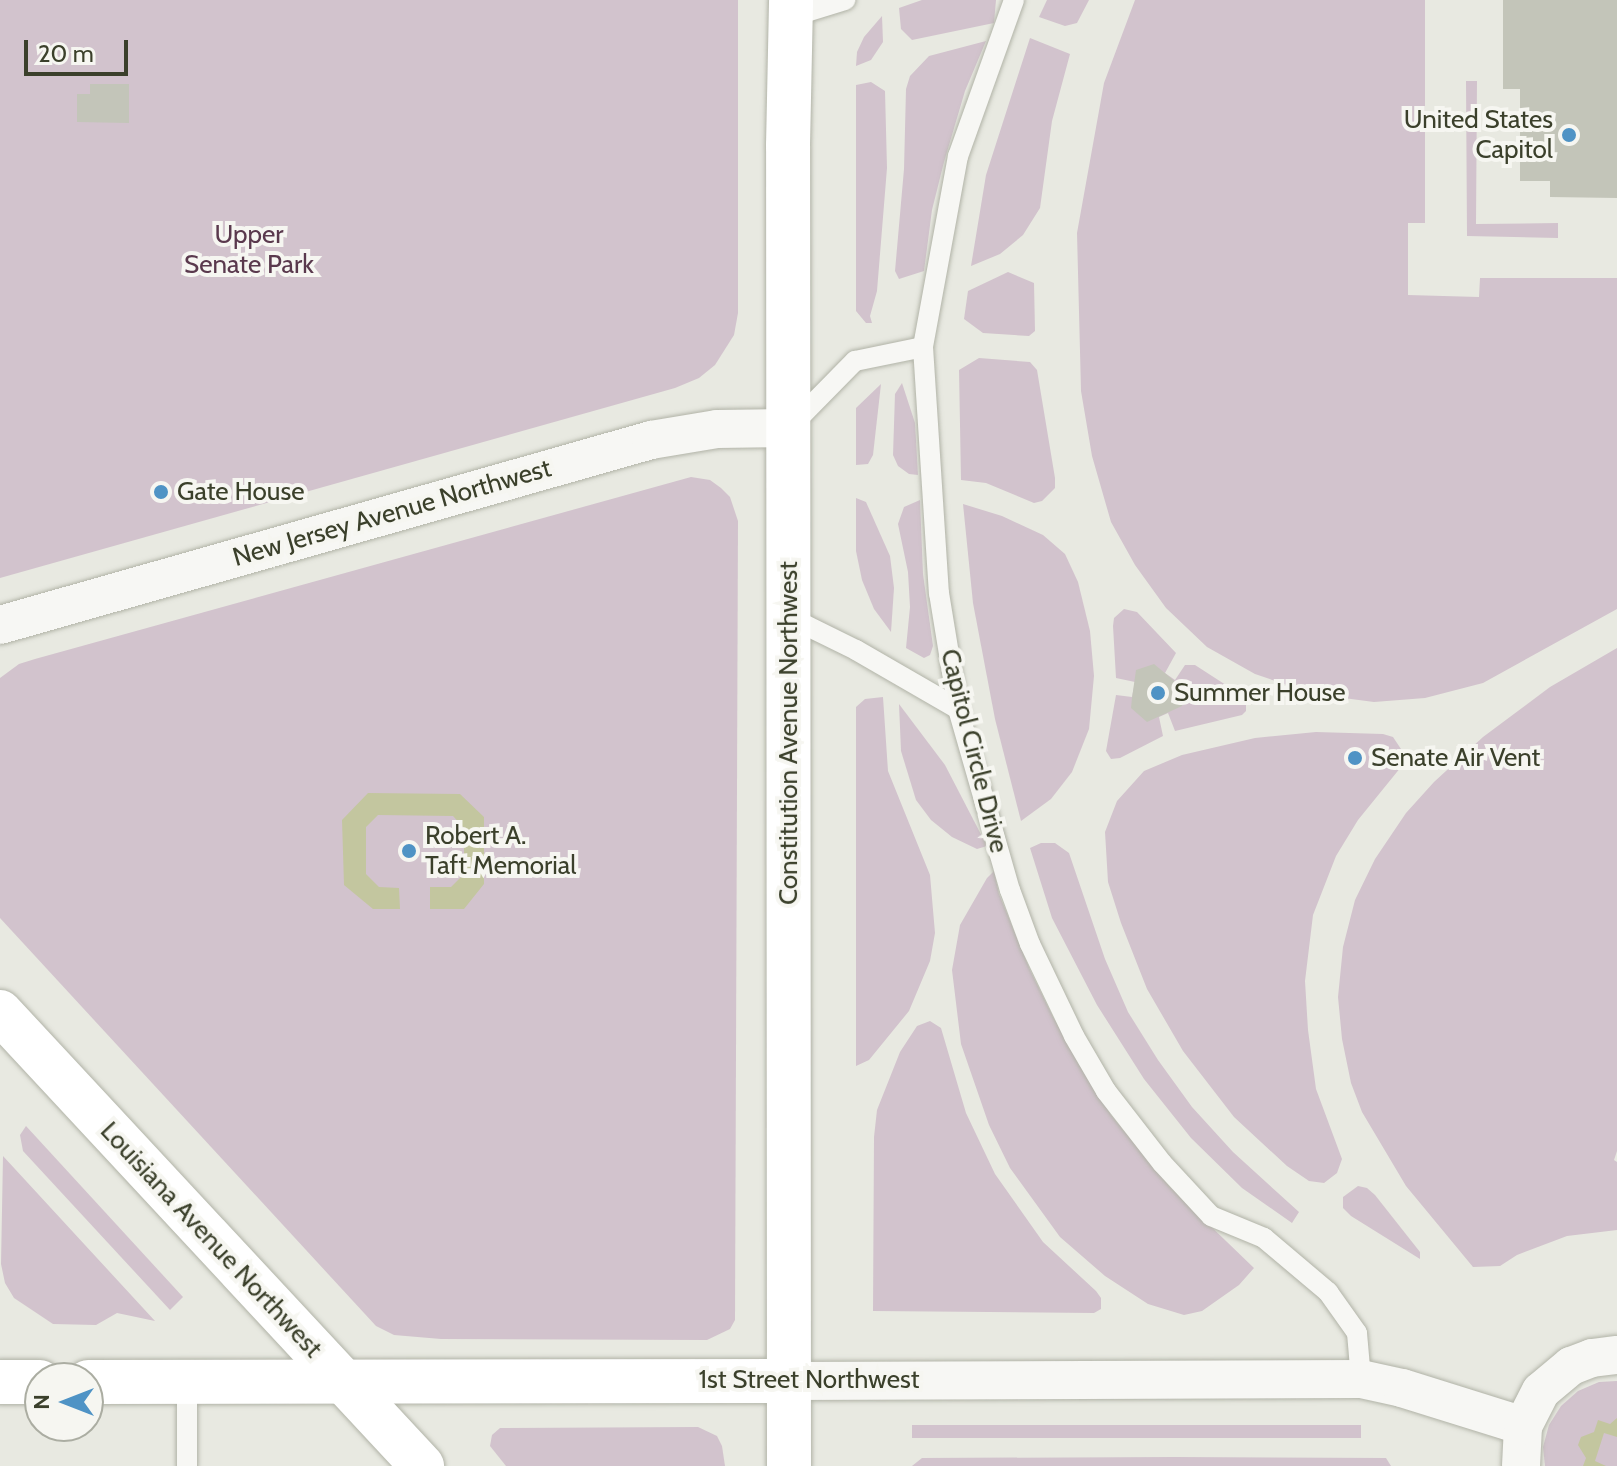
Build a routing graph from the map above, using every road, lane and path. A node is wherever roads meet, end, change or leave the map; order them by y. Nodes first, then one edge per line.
1 (845, 0) edge
2 (1014, 0) edge
3 (790, 8) edge
4 (923, 347) junction
5 (789, 428) junction
6 (789, 617) junction
7 (0, 625) edge
8 (958, 709) junction
9 (0, 1012) edge
10 (1617, 1355) edge
11 (1361, 1379) junction
12 (343, 1381) junction
13 (789, 1381) junction
14 (0, 1382) edge
15 (24, 1382) edge
16 (104, 1382) edge
17 (187, 1382) junction
18 (1523, 1426) junction
19 (187, 1466) edge
20 (422, 1466) edge
21 (789, 1466) edge
22 (1521, 1466) edge

1 - 3 lane
2 - 4 lane, Capitol Circle Drive
3 - 5 main road, Constitution Avenue Northwest
4 - 5 lane
4 - 8 lane, Capitol Circle Drive
5 - 6 main road, Constitution Avenue Northwest
5 - 7 street, New Jersey Avenue Northwest
6 - 8 lane
6 - 13 main road, Constitution Avenue Northwest
8 - 11 lane, Capitol Circle Drive
9 - 12 main road, Louisiana Avenue Northwest
10 - 18 street
11 - 13 street, 1st Street Northwest
11 - 18 street, 1st Street Northwest
12 - 13 main road, 1st Street Northwest
12 - 17 main road, 1st Street Northwest
12 - 20 main road, Louisiana Avenue Northwest
13 - 21 main road, Constitution Avenue Northwest
14 - 15 main road
16 - 17 main road, 1st Street Northwest
17 - 19 lane
18 - 22 street

